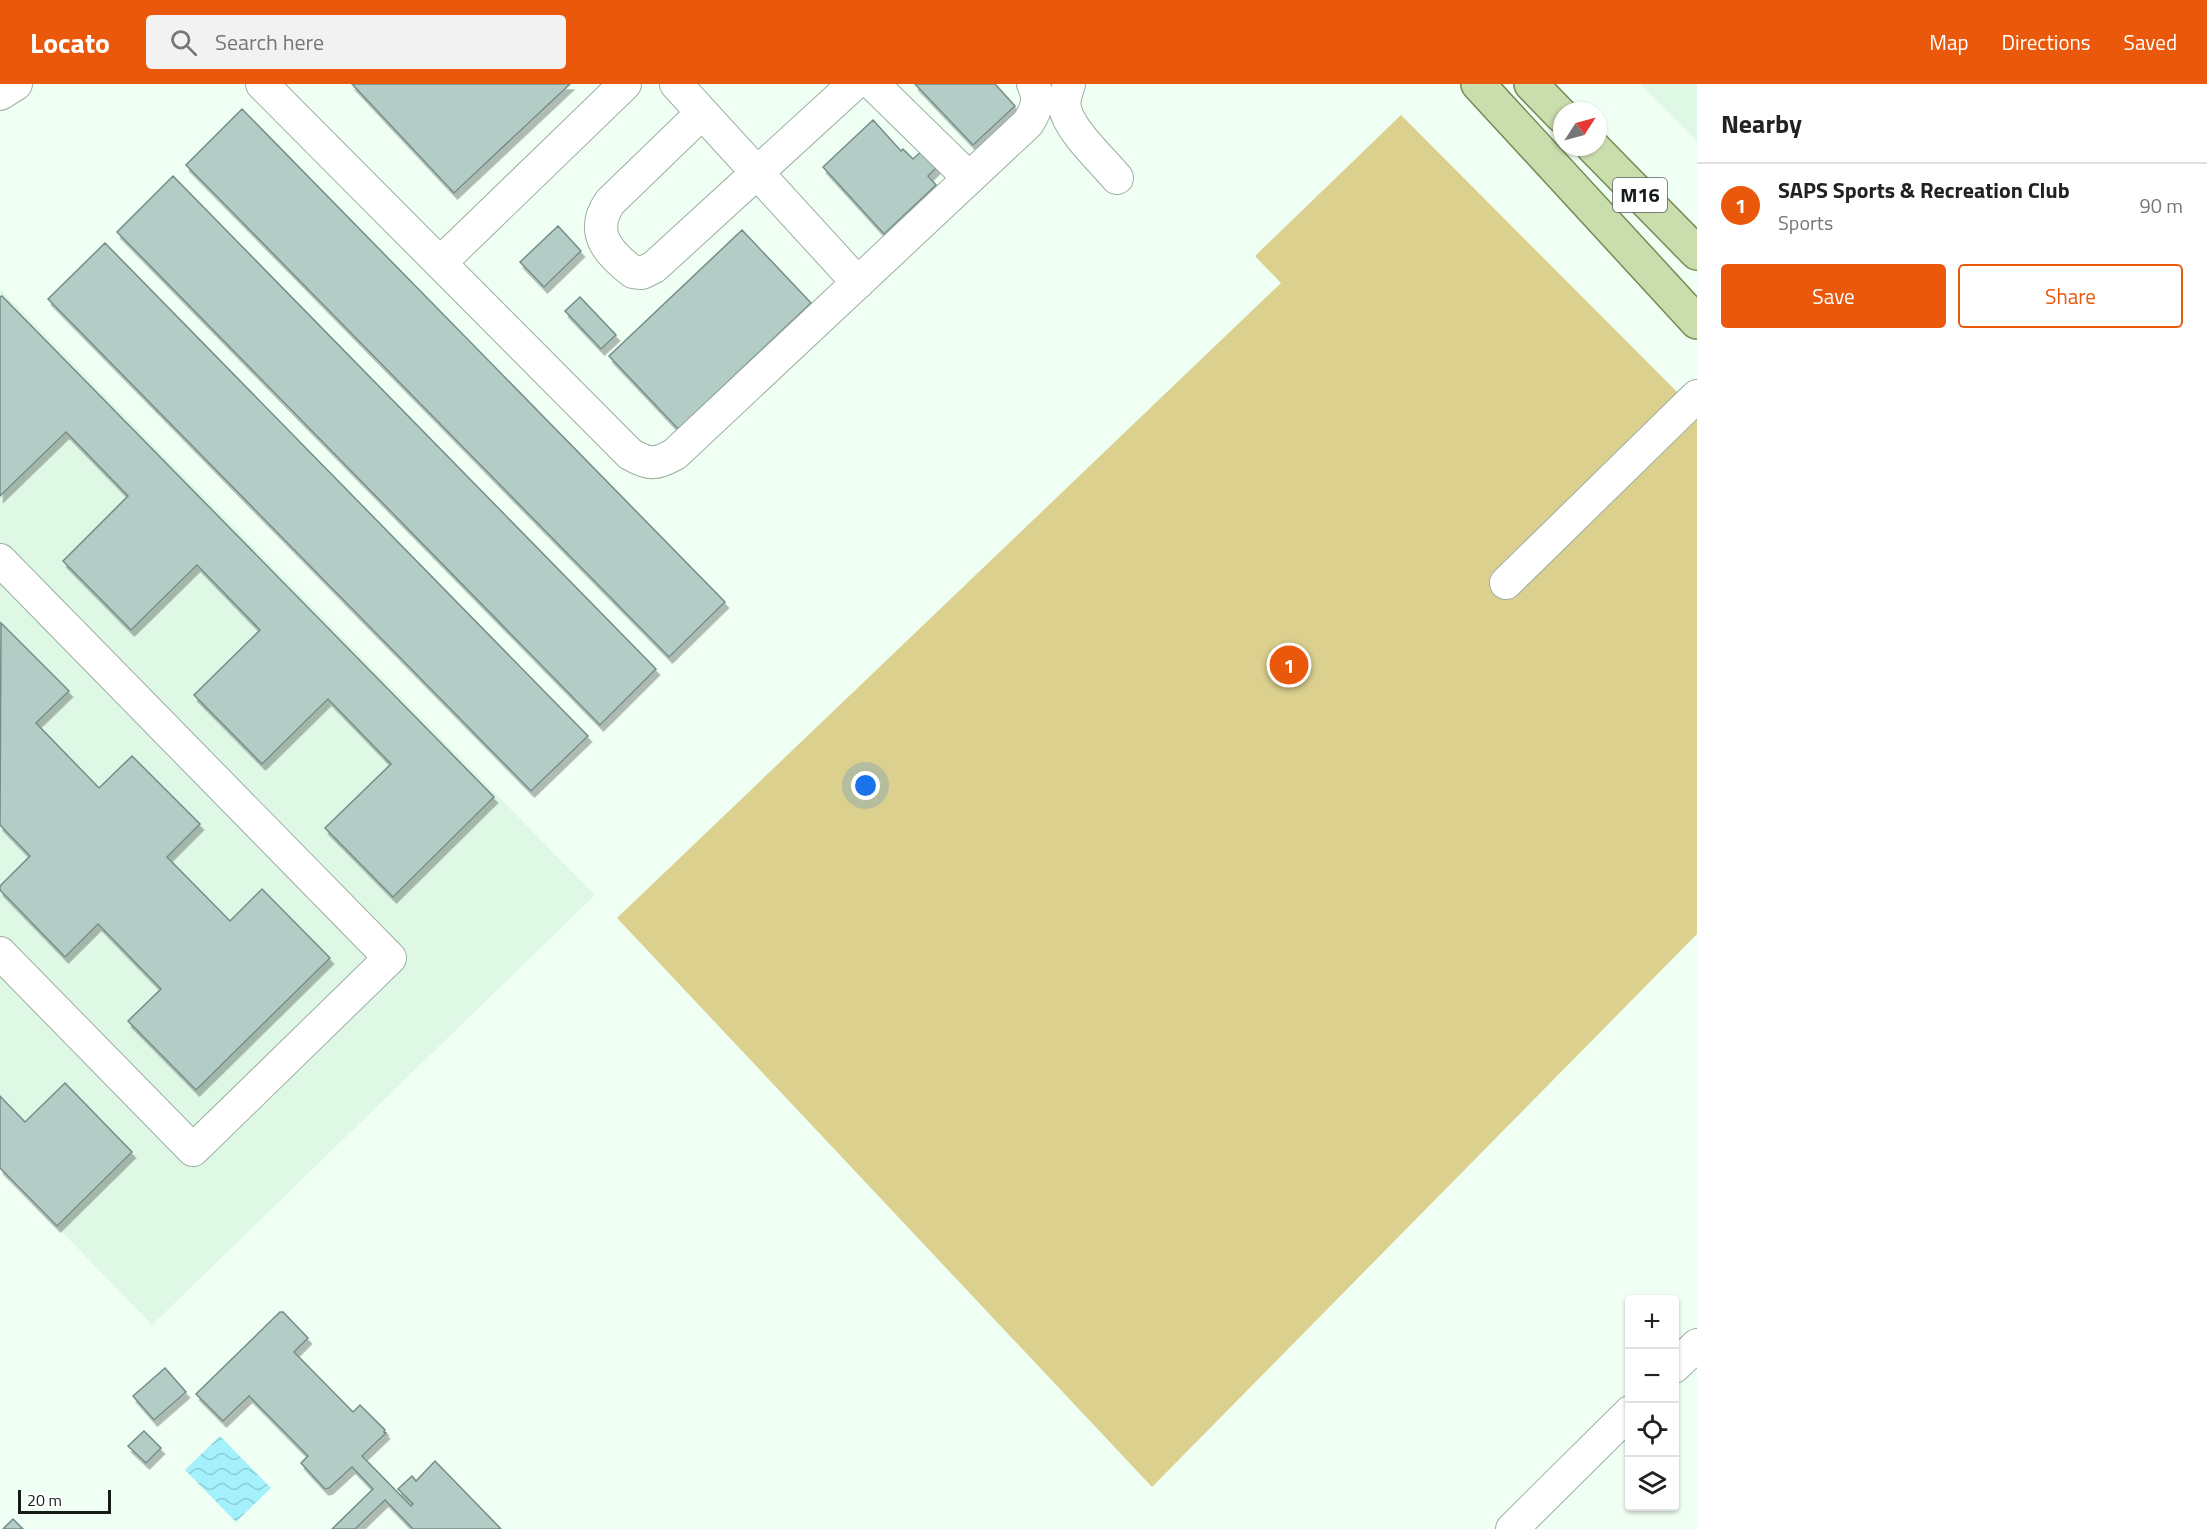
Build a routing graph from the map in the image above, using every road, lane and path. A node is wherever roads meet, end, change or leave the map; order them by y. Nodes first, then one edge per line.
1 (16, 84) edge
2 (262, 84) edge
3 (625, 84) edge
4 (676, 84) edge
5 (854, 84) edge
6 (873, 84) edge
7 (1033, 84) edge
8 (1069, 84) edge
9 (1478, 84) edge
10 (1531, 84) edge
11 (0, 94) edge
12 (1553, 107) edge
13 (702, 113) junction
14 (1602, 156) edge
15 (757, 172) junction
16 (969, 178) junction
17 (1117, 178) dead end
18 (1697, 253) edge
19 (440, 263) junction
20 (858, 282) junction
21 (1697, 322) edge
22 (1697, 396) edge
23 (0, 560) edge
24 (1506, 583) dead end
25 (0, 953) edge
26 (1697, 1345) edge
27 (1679, 1362) edge
28 (1625, 1416) edge
29 (1512, 1529) edge

1 - 11 street
2 - 19 street
3 - 19 street
4 - 13 street
5 - 15 street
6 - 16 street
7 - 16 street
8 - 17 street
9 - 21 main road, M16
10 - 12 main road
13 - 15 street
13 - 15 street
14 - 18 main road, M16
15 - 20 street
16 - 20 street
19 - 20 street
22 - 24 street
23 - 25 street
26 - 27 street
28 - 29 street

